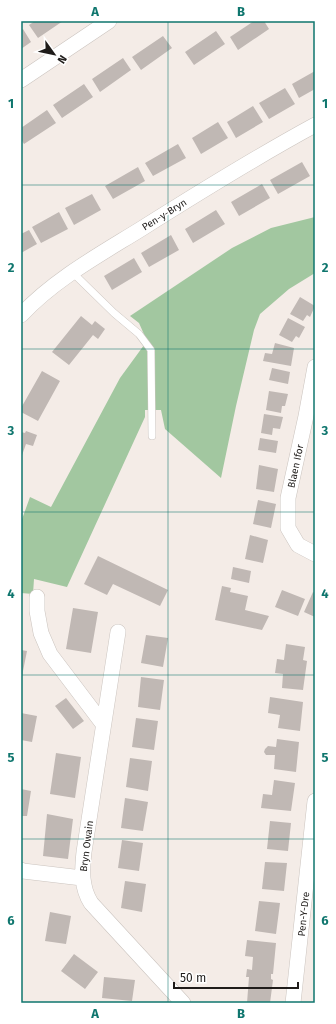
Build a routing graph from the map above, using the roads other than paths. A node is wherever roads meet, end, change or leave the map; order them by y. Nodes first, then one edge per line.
1 (109, 21) edge
2 (21, 80) edge
3 (315, 125) edge
4 (71, 272) junction
5 (21, 314) edge
6 (315, 368) edge
7 (152, 436) dead end
8 (315, 554) edge
9 (37, 598) dead end
10 (118, 632) dead end
11 (103, 724) junction
12 (315, 801) edge
13 (22, 874) edge
14 (82, 878) junction
15 (183, 1003) edge
16 (293, 1003) edge

1 - 2 street
3 - 4 street, Pen-y-Bryn
4 - 5 street, Pen-y-Bryn
4 - 7 lane
6 - 8 street, Blaen Ifor
9 - 11 street
10 - 11 street, Bryn Owain
11 - 14 street, Bryn Owain
12 - 16 street, Pen-Y-Dre
13 - 14 street
14 - 15 street, Bryn Owain

